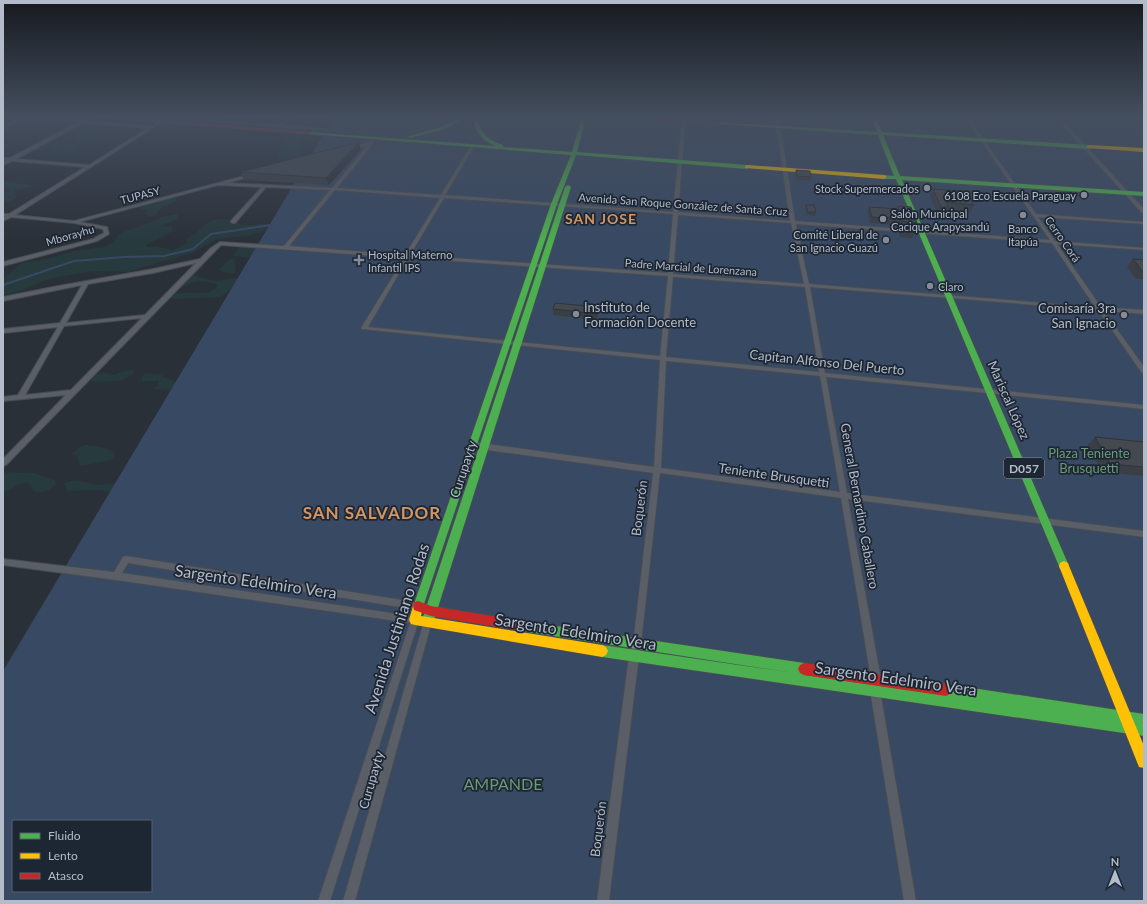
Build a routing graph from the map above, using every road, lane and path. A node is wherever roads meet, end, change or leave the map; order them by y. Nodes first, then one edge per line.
1 (12, 159) edge
2 (14, 159) edge
3 (100, 159) edge
4 (359, 159) edge
5 (464, 159) edge
6 (574, 159) edge
7 (638, 159) edge
8 (784, 159) edge
9 (891, 159) edge
10 (995, 159) edge
11 (1097, 159) edge
12 (680, 162) junction
13 (3, 164) edge
14 (89, 166) junction
15 (786, 170) junction
16 (255, 174) edge
17 (240, 178) junction
18 (898, 178) junction
19 (219, 184) junction
20 (245, 185) junction
21 (265, 186) junction
22 (1014, 186) junction
23 (335, 189) junction
24 (1128, 194) junction
25 (1144, 194) edge
26 (441, 196) junction
27 (558, 204) junction
28 (1144, 212) edge
29 (675, 214) junction
30 (1034, 214) junction
31 (3, 215) edge
32 (10, 216) junction
33 (3, 220) edge
34 (74, 222) junction
35 (233, 222) dead end
36 (793, 222) junction
37 (1144, 223) edge
38 (922, 231) junction
39 (1052, 241) junction
40 (286, 247) junction
41 (1144, 249) edge
42 (407, 257) junction
43 (203, 260) junction
44 (3, 264) edge
45 (539, 266) junction
46 (671, 275) junction
47 (86, 283) junction
48 (807, 286) junction
49 (949, 297) junction
50 (3, 299) edge
51 (1099, 308) junction
52 (1144, 312) edge
53 (148, 316) junction
54 (59, 326) junction
55 (3, 331) edge
56 (507, 342) junction
57 (517, 343) junction
58 (663, 358) junction
59 (1144, 372) edge
60 (822, 373) junction
61 (991, 391) junction
62 (73, 392) junction
63 (20, 397) junction
64 (3, 398) edge
65 (1144, 407) edge
66 (473, 445) junction
67 (484, 447) junction
68 (3, 463) edge
69 (657, 471) junction
70 (844, 496) junction
71 (1048, 523) junction
72 (1144, 534) edge
73 (3, 562) edge
74 (116, 576) junction
75 (418, 606) junction
76 (431, 611) junction
77 (415, 620) junction
78 (428, 621) junction
79 (637, 644) junction
80 (634, 656) junction
81 (876, 679) junction
82 (875, 690) junction
83 (1125, 717) junction
84 (1144, 720) edge
85 (1130, 728) junction
86 (1144, 730) edge
87 (1144, 762) edge
88 (324, 901) edge
89 (349, 901) edge
90 (603, 901) edge
91 (910, 901) edge

1 - 13 street
2 - 14 street
3 - 14 street
4 - 23 street
5 - 26 street
6 - 27 main road, Curupayty
7 - 12 main road
8 - 15 street, General Bernardino Caballero
9 - 18 main road, Mariscal López / D057
10 - 22 street, Cerro Corá
11 - 24 street
12 - 15 main road
12 - 29 street, Boquerón
14 - 32 street
15 - 18 main road
15 - 36 street, General Bernardino Caballero
16 - 17 street, TUPASY
17 - 19 street, TUPASY
17 - 20 street
18 - 22 main road
18 - 38 main road, Mariscal López / D057
19 - 20 street, Avenida San Roque González de Santa Cruz
19 - 34 street, TUPASY
20 - 21 street, Avenida San Roque González de Santa Cruz
21 - 23 street, Avenida San Roque González de Santa Cruz
21 - 35 street
22 - 24 main road
22 - 30 street, Cerro Corá
23 - 26 street, Avenida San Roque González de Santa Cruz
23 - 40 street
24 - 25 main road
24 - 28 street
26 - 27 street, Avenida San Roque González de Santa Cruz
26 - 42 street
27 - 29 street, Avenida San Roque González de Santa Cruz
27 - 45 main road, Curupayty
29 - 36 street, Avenida San Roque González de Santa Cruz
29 - 46 street, Boquerón
30 - 37 street
30 - 39 street, Cerro Corá
31 - 32 street, TUPASY
32 - 33 street
32 - 34 street, TUPASY
34 - 44 street, Mborayhu
36 - 38 street, Avenida San Roque González de Santa Cruz
36 - 48 street, General Bernardino Caballero
38 - 39 street, Avenida San Roque González de Santa Cruz
38 - 49 main road, Mariscal López / D057
39 - 41 street, Avenida San Roque González de Santa Cruz
39 - 51 street, Cerro Corá
40 - 42 street, Padre Marcial de Lorenzana
40 - 43 street, Padre Marcial de Lorenzana
42 - 45 street, Padre Marcial de Lorenzana
42 - 56 street, Capitan Alfonso Del Puerto
43 - 47 street
43 - 53 street, Padre Marcial de Lorenzana
45 - 46 street, Padre Marcial de Lorenzana
45 - 56 main road, Curupayty
45 - 57 main road, Curupayty
46 - 48 street, Padre Marcial de Lorenzana
46 - 58 street, Boquerón
47 - 50 street
47 - 54 street
48 - 49 street, Padre Marcial de Lorenzana
48 - 60 street, General Bernardino Caballero
49 - 51 street, Padre Marcial de Lorenzana
49 - 61 main road, Mariscal López / D057
51 - 52 street, Padre Marcial de Lorenzana
51 - 59 street, Cerro Corá
53 - 54 street
53 - 62 street, Padre Marcial de Lorenzana
54 - 55 street
54 - 63 street
56 - 57 street, Capitan Alfonso Del Puerto
56 - 66 main road, Avenida Justiniano Rodas
57 - 58 street, Capitan Alfonso Del Puerto
57 - 67 main road, Curupayty
58 - 60 street, Capitan Alfonso Del Puerto
58 - 69 street, Boquerón
60 - 61 street, Capitan Alfonso Del Puerto
60 - 70 street, General Bernardino Caballero
61 - 65 street, Capitan Alfonso Del Puerto
61 - 71 main road, Mariscal López / D057
62 - 63 street
62 - 68 street, Padre Marcial de Lorenzana
63 - 64 street
66 - 67 street, Teniente Brusquetti
66 - 75 main road, Avenida Justiniano Rodas
67 - 69 street, Teniente Brusquetti
67 - 76 main road, Curupayty
69 - 70 street, Teniente Brusquetti
69 - 79 street, Boquerón
70 - 71 street, Teniente Brusquetti
70 - 81 street, General Bernardino Caballero
71 - 72 street, Teniente Brusquetti
71 - 83 main road, Mariscal López / D057
73 - 74 street, Sargento Edelmiro Vera
74 - 75 street, Sargento Edelmiro Vera
74 - 77 street, Sargento Edelmiro Vera
75 - 76 main road, Sargento Edelmiro Vera
75 - 77 main road, Avenida Justiniano Rodas
76 - 78 main road, Curupayty
76 - 79 main road, Sargento Edelmiro Vera
77 - 78 main road, Sargento Edelmiro Vera
77 - 88 street, Avenida Justiniano Rodas
78 - 80 main road, Sargento Edelmiro Vera
78 - 89 street, Curupayty
79 - 80 street, Boquerón
79 - 81 main road, Sargento Edelmiro Vera
80 - 82 main road, Sargento Edelmiro Vera
80 - 90 street, Boquerón
81 - 82 street, General Bernardino Caballero
81 - 83 main road, Sargento Edelmiro Vera
82 - 85 main road, Sargento Edelmiro Vera
82 - 91 street, General Bernardino Caballero
83 - 84 main road, Sargento Edelmiro Vera
83 - 85 main road, Mariscal López / D057
85 - 86 main road, Sargento Edelmiro Vera
85 - 87 main road, Mariscal López / D057

